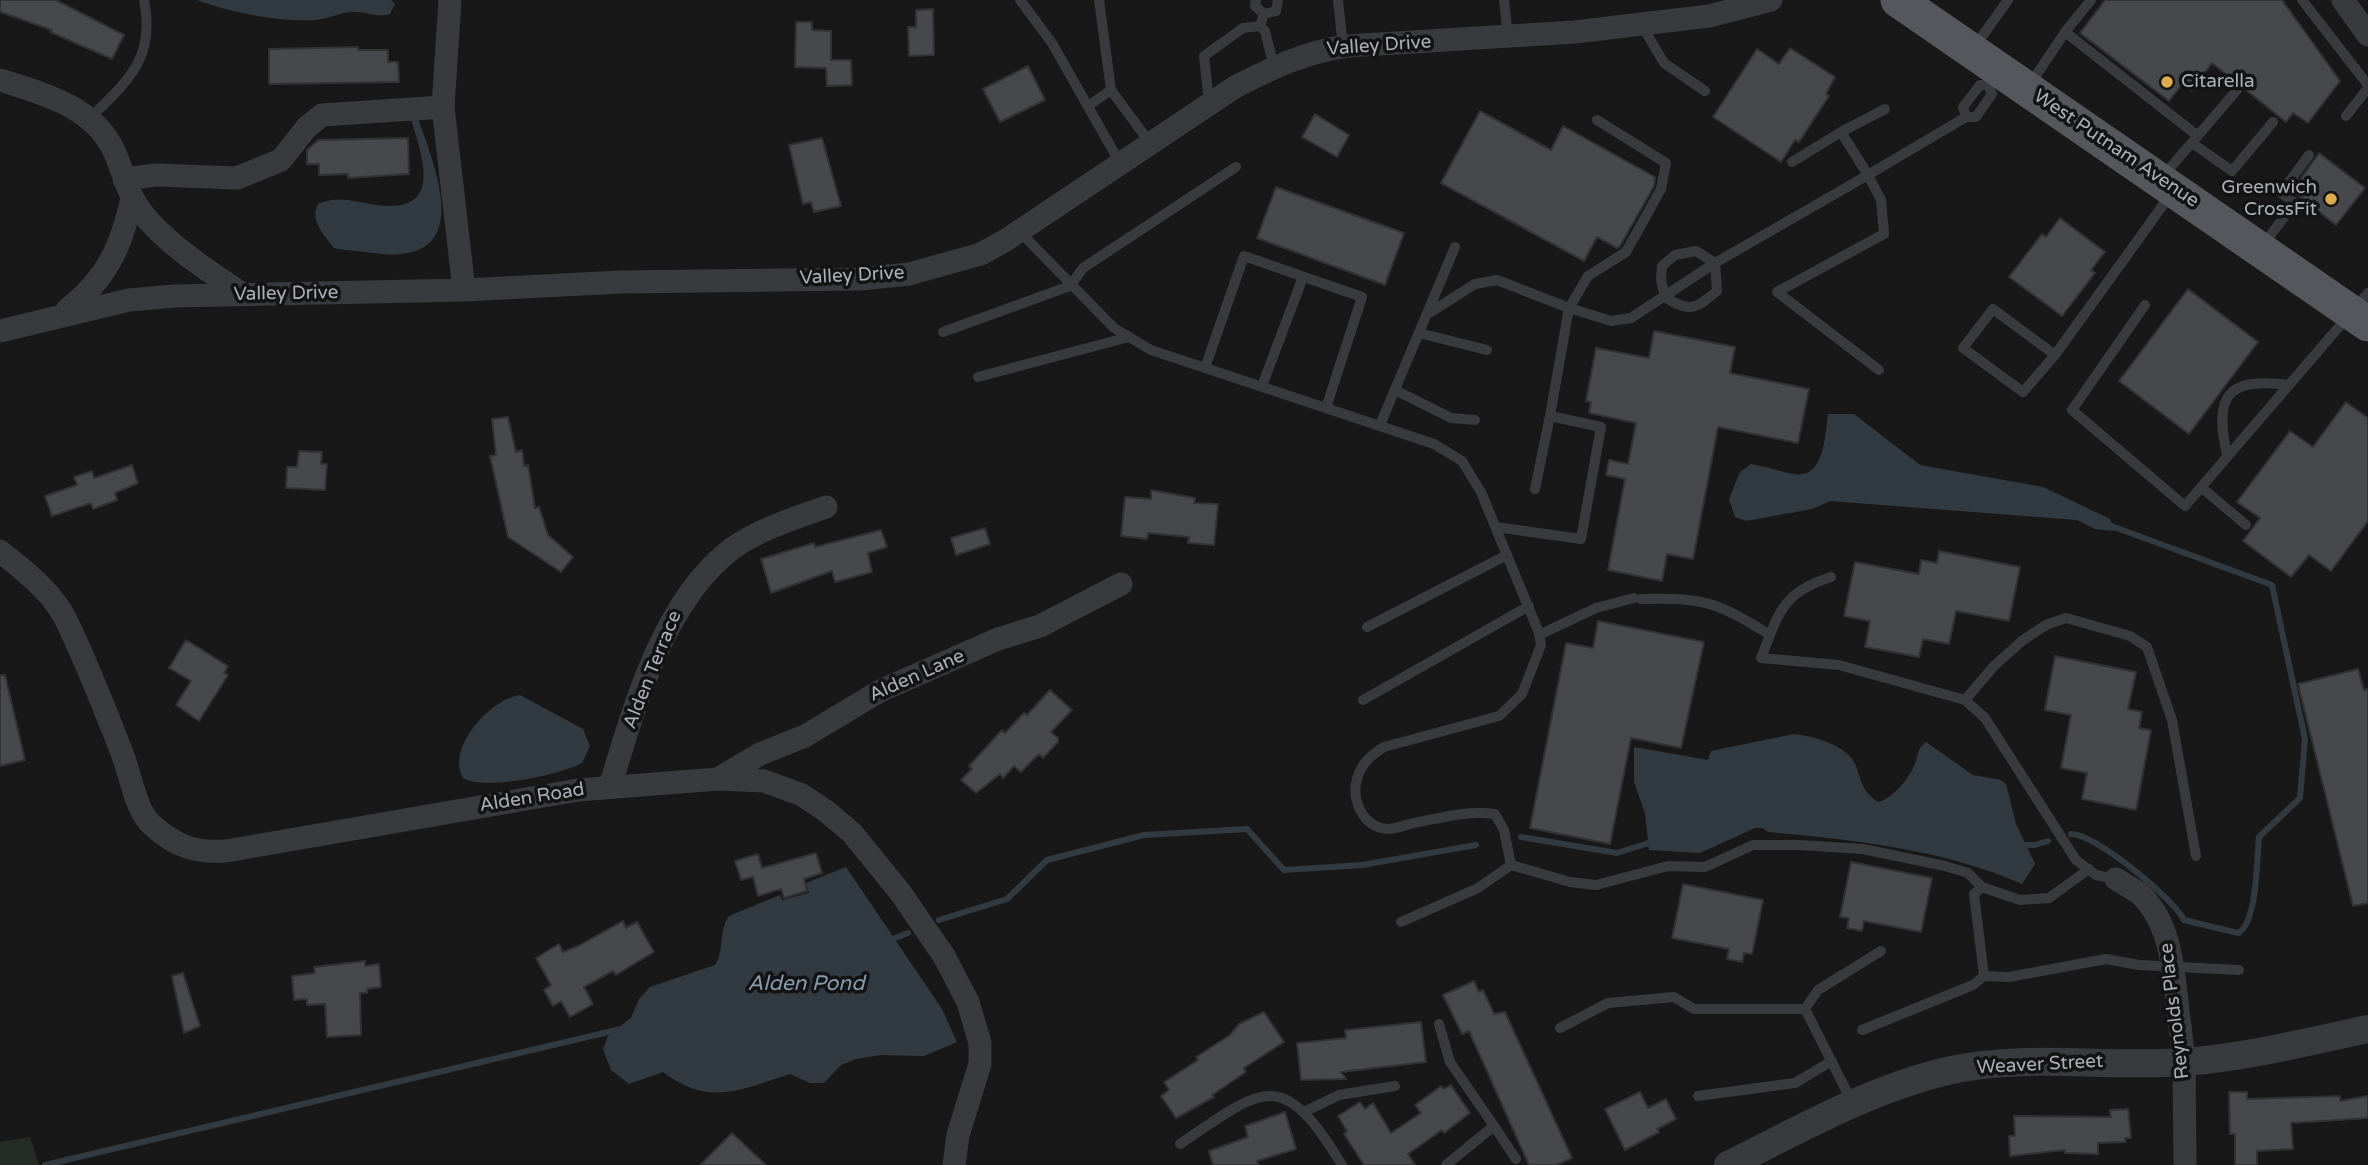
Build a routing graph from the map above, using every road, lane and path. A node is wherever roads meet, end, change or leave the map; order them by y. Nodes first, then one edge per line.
1 (144, 0) edge
2 (450, 0) edge
3 (1020, 0) edge
4 (1099, 0) edge
5 (1256, 0) edge
6 (1278, 0) edge
7 (1338, 0) edge
8 (1504, 0) edge
9 (1770, 0) edge
10 (1898, 0) edge
11 (2008, 0) edge
12 (2091, 0) edge
13 (2302, 0) edge
14 (2343, 0) edge
15 (1264, 14) junction
16 (1641, 24) junction
17 (1260, 26) junction
18 (2065, 32) junction
19 (2368, 35) edge
20 (1507, 38) junction
21 (1343, 47) junction
22 (1971, 51) junction
23 (1274, 67) junction
24 (0, 80) edge
25 (2005, 81) junction
26 (2368, 87) edge
27 (1111, 90) junction
28 (2237, 90) dead end
29 (1705, 91) dead end
30 (1209, 104) junction
31 (1088, 106) junction
32 (443, 107) junction
33 (1885, 110) dead end
34 (2346, 116) dead end
35 (91, 117) junction
36 (1966, 117) junction
37 (1597, 120) dead end
38 (2273, 122) dead end
39 (1841, 132) junction
40 (2195, 139) junction
41 (1150, 143) junction
42 (2309, 155) dead end
43 (1792, 162) dead end
44 (1120, 163) junction
45 (1236, 166) dead end
46 (1868, 175) junction
47 (2168, 184) junction
48 (128, 189) junction
49 (1019, 231) junction
50 (1455, 247) dead end
51 (2260, 248) junction
52 (1715, 263) junction
53 (1303, 277) junction
54 (1070, 286) junction
55 (464, 290) junction
56 (244, 295) junction
57 (1665, 297) junction
58 (2145, 305) dead end
59 (1569, 308) junction
60 (2362, 309) edge
61 (61, 314) junction
62 (1426, 315) junction
63 (0, 331) edge
64 (943, 332) dead end
65 (1419, 333) junction
66 (1129, 337) junction
67 (1488, 350) dead end
68 (2055, 355) junction
69 (1205, 368) junction
70 (1879, 370) dead end
71 (978, 377) dead end
72 (2288, 385) junction
73 (1262, 386) junction
74 (1395, 390) junction
75 (1326, 408) junction
76 (1550, 416) junction
77 (1475, 420) dead end
78 (1380, 425) junction
79 (2227, 455) junction
80 (2201, 487) junction
81 (1535, 489) dead end
82 (826, 507) dead end
83 (2246, 524) dead end
84 (1496, 527) junction
85 (0, 551) edge
86 (1507, 555) junction
87 (1830, 577) dead end
88 (1121, 584) dead end
89 (1529, 606) junction
90 (1367, 626) dead end
91 (1770, 635) junction
92 (1540, 640) junction
93 (1363, 700) dead end
94 (1965, 700) junction
95 (718, 779) junction
96 (610, 787) junction
97 (2196, 856) dead end
98 (1511, 865) junction
99 (2089, 869) junction
100 (2116, 879) joint
101 (1982, 887) junction
102 (1401, 922) dead end
103 (1881, 951) dead end
104 (2239, 970) dead end
105 (1984, 976) junction
106 (1805, 1009) junction
107 (1439, 1024) dead end
108 (1560, 1028) dead end
109 (1862, 1030) dead end
110 (2368, 1030) edge
111 (1832, 1062) junction
112 (2184, 1062) junction
113 (1395, 1086) dead end
114 (1698, 1096) dead end
115 (1853, 1104) junction
116 (1306, 1111) junction
117 (1494, 1126) junction
118 (1180, 1144) dead end
119 (1516, 1159) dead end
120 (954, 1165) edge
121 (1342, 1165) edge
122 (1446, 1165) edge
123 (1728, 1165) edge
124 (2185, 1165) edge

1 - 35 lane
2 - 32 street
3 - 31 lane
4 - 27 lane
5 - 15 lane
6 - 15 lane
7 - 21 lane
8 - 20 lane
9 - 16 street, Valley Drive
10 - 22 main road, West Putnam Avenue
11 - 22 lane
12 - 18 lane
13 - 26 lane
14 - 19 street
15 - 17 lane
16 - 20 street, Valley Drive
16 - 29 lane
17 - 23 lane
17 - 30 lane
18 - 25 lane
18 - 40 lane
20 - 21 street, Valley Drive
21 - 23 street, Valley Drive
22 - 25 main road, West Putnam Avenue
23 - 30 street, Valley Drive
24 - 35 street
25 - 36 lane
25 - 36 lane
25 - 47 main road, West Putnam Avenue
26 - 34 lane
27 - 31 lane
27 - 41 lane
28 - 40 lane
30 - 41 street, Valley Drive
31 - 44 lane
32 - 48 street
32 - 55 street
33 - 39 lane
35 - 48 street
36 - 46 lane
37 - 59 lane
38 - 40 lane
39 - 43 lane
39 - 46 lane
40 - 47 lane
41 - 44 street, Valley Drive
42 - 51 lane
44 - 49 street, Valley Drive
45 - 54 lane
46 - 52 lane
46 - 70 lane
47 - 51 main road, West Putnam Avenue
47 - 68 lane
48 - 56 street
48 - 61 street
49 - 54 lane
49 - 55 street, Valley Drive
50 - 62 lane
51 - 60 main road, West Putnam Avenue
52 - 57 lane
52 - 57 lane
52 - 57 lane
53 - 69 lane
53 - 73 lane
53 - 75 lane
54 - 64 lane
54 - 66 lane
55 - 56 street, Valley Drive
56 - 61 street, Valley Drive
57 - 59 lane
58 - 80 lane
59 - 62 lane
59 - 76 lane
60 - 72 lane
61 - 63 street, Valley Drive
62 - 65 lane
65 - 67 lane
65 - 74 lane
66 - 69 lane
66 - 71 lane
68 - 68 lane
69 - 73 lane
72 - 79 lane
72 - 79 lane
73 - 75 lane
74 - 77 lane
74 - 78 lane
75 - 78 lane
76 - 81 lane
76 - 84 lane
78 - 84 lane
79 - 80 lane
80 - 83 lane
82 - 96 street, Alden Terrace
84 - 86 lane
85 - 96 street, Alden Road
86 - 89 lane
86 - 90 lane
87 - 91 lane
88 - 95 street, Alden Lane
89 - 92 lane
89 - 93 lane
91 - 92 lane
91 - 94 lane
92 - 98 lane
94 - 97 lane
94 - 99 lane
95 - 96 street, Alden Road
95 - 120 street, Alden Road
98 - 101 lane
98 - 102 lane
99 - 100 lane
99 - 101 lane
100 - 112 street, Reynolds Place, bridge
101 - 105 lane
103 - 106 lane
104 - 105 lane
105 - 109 lane
106 - 108 lane
106 - 111 lane
107 - 117 lane
110 - 112 street, Weaver Street
111 - 114 lane
111 - 115 lane
112 - 115 street, Weaver Street
112 - 124 street, Reynolds Place
113 - 116 lane
115 - 123 street, Weaver Street
116 - 118 lane
116 - 121 lane
117 - 119 lane
117 - 122 lane

